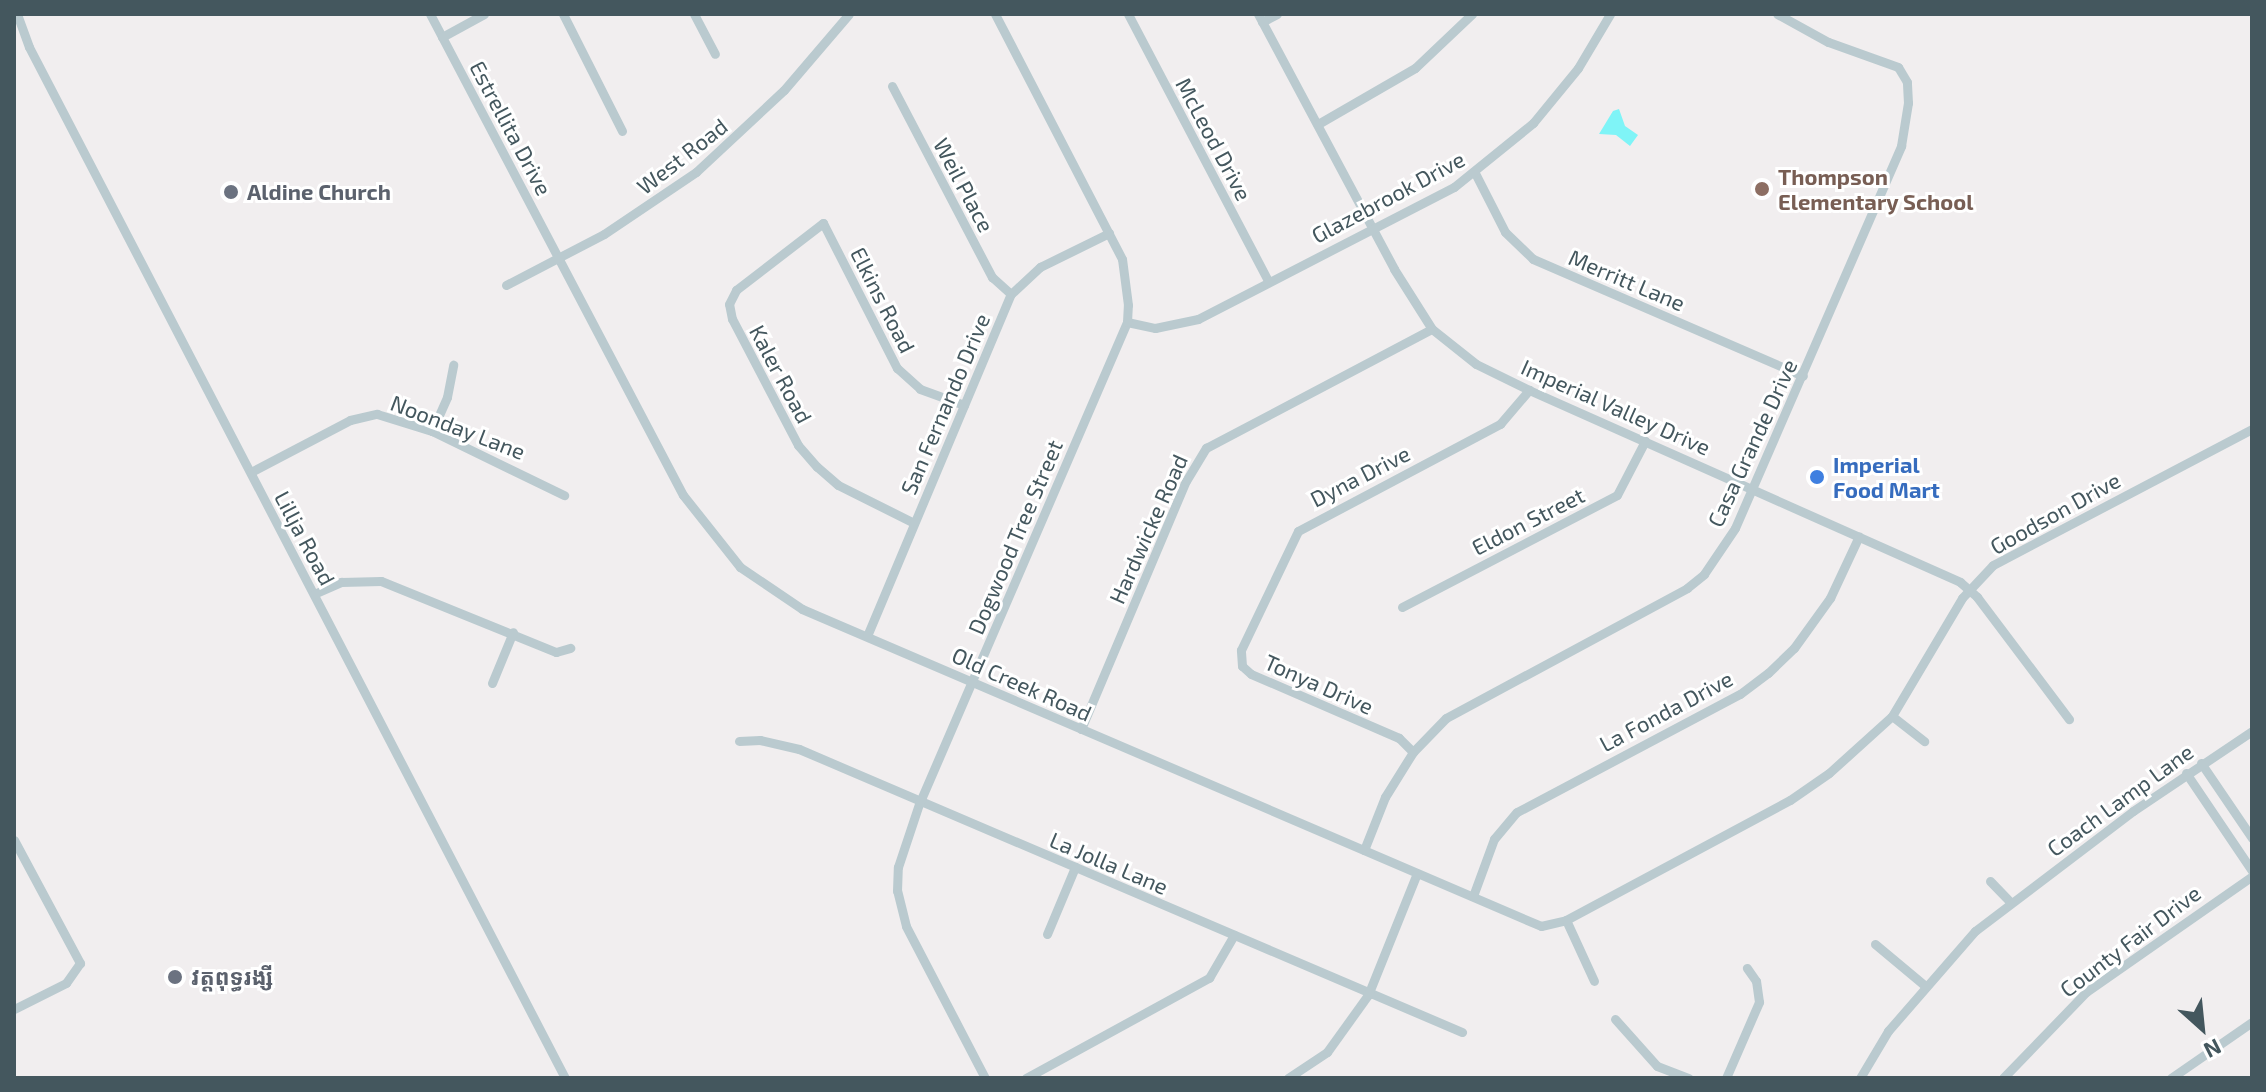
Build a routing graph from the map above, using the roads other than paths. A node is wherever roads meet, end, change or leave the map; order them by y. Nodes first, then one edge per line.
1 (17, 14) edge
2 (430, 14) edge
3 (484, 14) edge
4 (563, 14) edge
5 (694, 14) edge
6 (849, 14) edge
7 (995, 14) edge
8 (1128, 14) edge
9 (1277, 14) edge
10 (1472, 14) edge
11 (1610, 14) edge
12 (1777, 14) edge
13 (1260, 18) edge
14 (442, 37) junction
15 (715, 54) dead end
16 (892, 86) dead end
17 (1318, 124) junction
18 (622, 131) dead end
19 (1475, 173) junction
20 (823, 223) joint
21 (1373, 228) junction
22 (1109, 233) junction
23 (560, 259) junction
24 (1268, 281) junction
25 (506, 285) dead end
26 (1011, 294) junction
27 (1127, 322) junction
28 (1432, 329) junction
29 (453, 365) dead end
30 (1803, 376) junction
31 (1529, 390) junction
32 (964, 405) junction
33 (2252, 429) edge
34 (432, 431) junction
35 (1645, 441) junction
36 (251, 472) junction
37 (1754, 487) junction
38 (564, 495) dead end
39 (914, 523) junction
40 (1859, 536) junction
41 (1970, 590) junction
42 (314, 594) junction
43 (1402, 607) dead end
44 (513, 632) junction
45 (1249, 632) joint
46 (867, 636) junction
47 (570, 648) dead end
48 (973, 682) junction
49 (492, 683) dead end
50 (1892, 716) junction
51 (2069, 719) dead end
52 (1081, 729) junction
53 (2252, 731) edge
54 (739, 741) dead end
55 (1924, 741) dead end
56 (1413, 752) junction
57 (2201, 763) junction
58 (2186, 773) junction
59 (919, 804) junction
60 (2252, 838) edge
61 (14, 840) edge
62 (1364, 850) junction
63 (1075, 867) junction
64 (1417, 873) junction
65 (2252, 873) edge
66 (1990, 881) dead end
67 (1473, 896) junction
68 (2010, 902) junction
69 (1566, 920) junction
70 (1047, 934) dead end
71 (1234, 935) junction
72 (1875, 944) dead end
73 (1747, 968) dead end
74 (1594, 981) dead end
75 (1924, 985) junction
76 (1368, 995) junction
77 (14, 1009) edge
78 (1615, 1019) dead end
79 (2252, 1022) edge
80 (1462, 1032) dead end
81 (2008, 1076) edge
82 (565, 1078) edge
83 (985, 1078) edge
84 (1026, 1078) edge
85 (1288, 1078) edge
86 (1689, 1078) edge
87 (1726, 1078) edge
88 (1860, 1078) edge
89 (2171, 1078) edge

1 - 36 street, Lillja Road
2 - 14 street, Estrellita Drive
3 - 14 street
4 - 18 street
5 - 15 street
6 - 23 street, West Road
7 - 22 street, Dogwood Tree Street
8 - 24 street, McLeod Drive
9 - 13 street
10 - 17 street
11 - 19 street, Glazebrook Drive
12 - 30 street, Casa Grande Drive
13 - 17 street, Imperial Valley Drive
14 - 23 street, Estrellita Drive
16 - 26 street, Weil Place
17 - 21 street, Imperial Valley Drive
19 - 21 street, Glazebrook Drive
19 - 30 street, Merritt Lane
20 - 32 street, Elkins Road
20 - 39 street, Kaler Road
21 - 24 street, Glazebrook Drive
21 - 28 street, Imperial Valley Drive
22 - 26 street, San Fernando Drive
22 - 27 street, Dogwood Tree Street
23 - 25 street, West Road
23 - 46 street, Old Creek Road
24 - 27 street, Glazebrook Drive
26 - 32 street, San Fernando Drive
27 - 48 street, Dogwood Tree Street
28 - 31 street, Imperial Valley Drive
28 - 52 street, Hardwicke Road
29 - 34 street
30 - 37 street, Casa Grande Drive
31 - 35 street, Imperial Valley Drive
31 - 45 street, Dyna Drive
32 - 39 street, San Fernando Drive
33 - 41 street, Goodson Drive
34 - 36 street, Noonday Lane
34 - 38 street, Noonday Lane
35 - 37 street, Imperial Valley Drive
35 - 43 street, Eldon Street
36 - 42 street, Lillja Road
37 - 40 street, Imperial Valley Drive
37 - 56 street, Casa Grande Drive
39 - 46 street, San Fernando Drive
40 - 41 street, Imperial Valley Drive
40 - 67 street, La Fonda Drive
41 - 50 street, Goodson Drive
41 - 51 street, Imperial Valley Drive
42 - 44 street
42 - 82 street, Lillja Road
44 - 47 street
44 - 49 street
45 - 56 street, Tonya Drive
46 - 48 street, Old Creek Road
48 - 52 street, Old Creek Road
48 - 59 street, Dogwood Tree Street
50 - 55 street
50 - 69 street, Goodson Drive
52 - 62 street, Old Creek Road
53 - 57 street, Coach Lamp Lane
54 - 59 street, La Jolla Lane
56 - 62 street, Casa Grande Drive
57 - 58 street, Coach Lamp Lane
57 - 60 street
58 - 65 street
58 - 68 street, Coach Lamp Lane
59 - 63 street, La Jolla Lane
59 - 83 street, Dogwood Tree Street
61 - 77 street
62 - 64 street, Old Creek Road
63 - 70 street
63 - 71 street, La Jolla Lane
64 - 67 street, Old Creek Road
64 - 76 street
65 - 81 street, County Fair Drive
66 - 68 street
67 - 69 street, Old Creek Road
68 - 75 street, Coach Lamp Lane
69 - 74 street
71 - 76 street, La Jolla Lane
71 - 84 street
72 - 75 street
73 - 87 street
75 - 88 street, Coach Lamp Lane
76 - 80 street, La Jolla Lane
76 - 85 street
78 - 86 street
79 - 89 street

